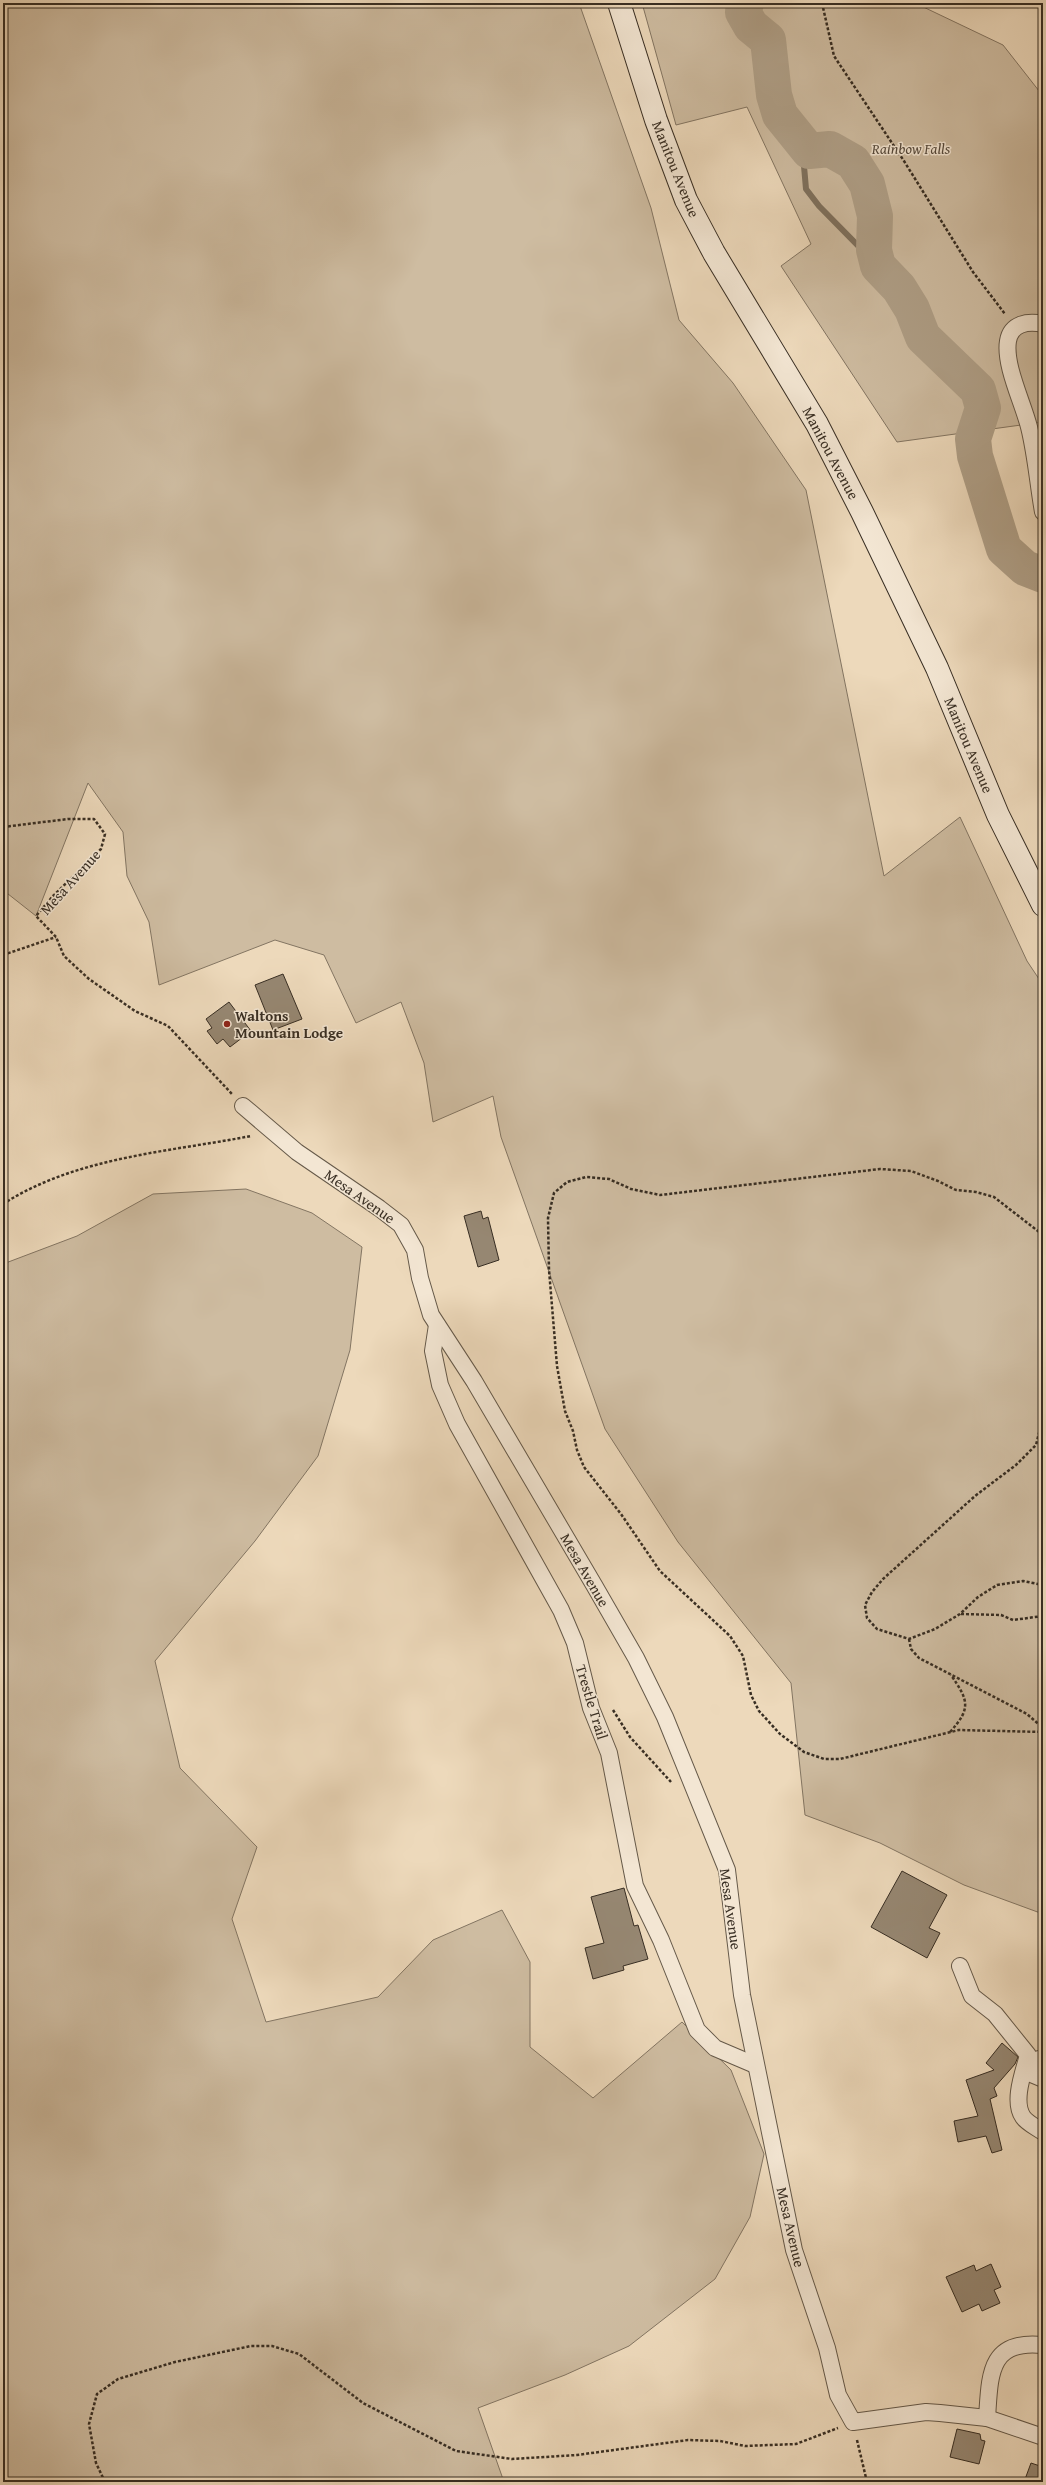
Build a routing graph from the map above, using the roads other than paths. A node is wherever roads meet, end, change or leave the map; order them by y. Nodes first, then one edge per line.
1 (619, 3) edge
2 (1043, 324) edge
3 (1043, 512) edge
4 (1043, 905) edge
5 (243, 1106) road end
6 (437, 1325) junction
7 (960, 1966) dead end
8 (1043, 2058) edge
9 (755, 2065) junction
10 (1024, 2072) junction
11 (1043, 2079) edge
12 (1043, 2132) edge
13 (1043, 2344) edge
14 (987, 2418) junction
15 (1043, 2437) edge

1 - 4 main road, Manitou Avenue
2 - 3 street
5 - 6 street, Mesa Avenue
6 - 9 street, Mesa Avenue
6 - 9 street, Trestle Trail
7 - 10 street
8 - 10 street
9 - 14 street, Mesa Avenue
10 - 11 street
10 - 12 street
13 - 14 street
14 - 15 street

